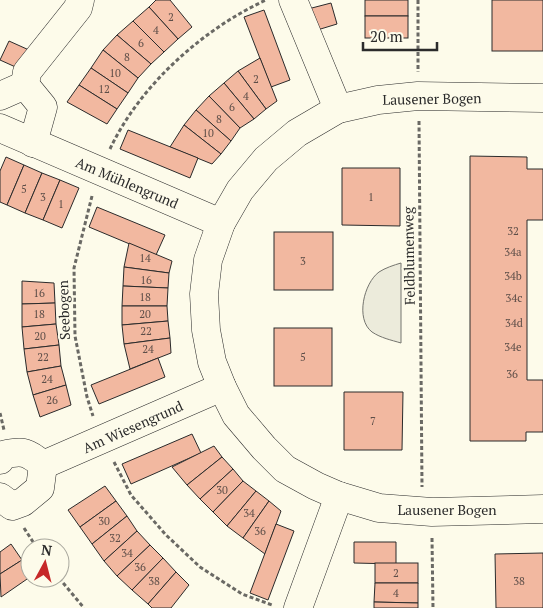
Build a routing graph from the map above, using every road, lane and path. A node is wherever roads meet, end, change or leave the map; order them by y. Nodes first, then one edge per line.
1 (80, 0) edge
2 (266, 0) edge
3 (293, 0) edge
4 (418, 0) edge
5 (25, 85) junction
6 (0, 96) edge
7 (418, 96) junction
8 (543, 98) edge
9 (338, 109) junction
10 (0, 128) edge
11 (33, 143) junction
12 (100, 171) junction
13 (221, 223) junction
14 (222, 387) junction
15 (102, 440) junction
16 (0, 460) edge
17 (43, 465) junction
18 (339, 496) junction
19 (0, 497) edge
20 (543, 509) edge
21 (427, 512) junction
22 (67, 588) edge
23 (84, 608) edge
24 (279, 608) edge
25 (298, 608) edge
26 (433, 608) edge

1 - 5 street
2 - 12 path, Seebogen
3 - 9 street
4 - 7 path, Feldblumenweg
5 - 6 street
5 - 11 street
7 - 8 street, Lausener Bogen
7 - 9 street, Lausener Bogen
7 - 21 path, Feldblumenweg
9 - 13 street, Lausener Bogen
10 - 11 street, Am Mühlengrund
11 - 12 street, Am Mühlengrund
12 - 13 street, Am Mühlengrund
12 - 15 path, Seebogen
13 - 14 street, Lausener Bogen
14 - 15 street, Am Wiesengrund
14 - 18 street, Lausener Bogen
15 - 17 street, Am Wiesengrund
15 - 24 path, Seebogen
16 - 17 street
17 - 19 street
18 - 21 street, Lausener Bogen
18 - 25 street
20 - 21 street, Lausener Bogen
21 - 26 path, Feldblumenweg
22 - 23 path

